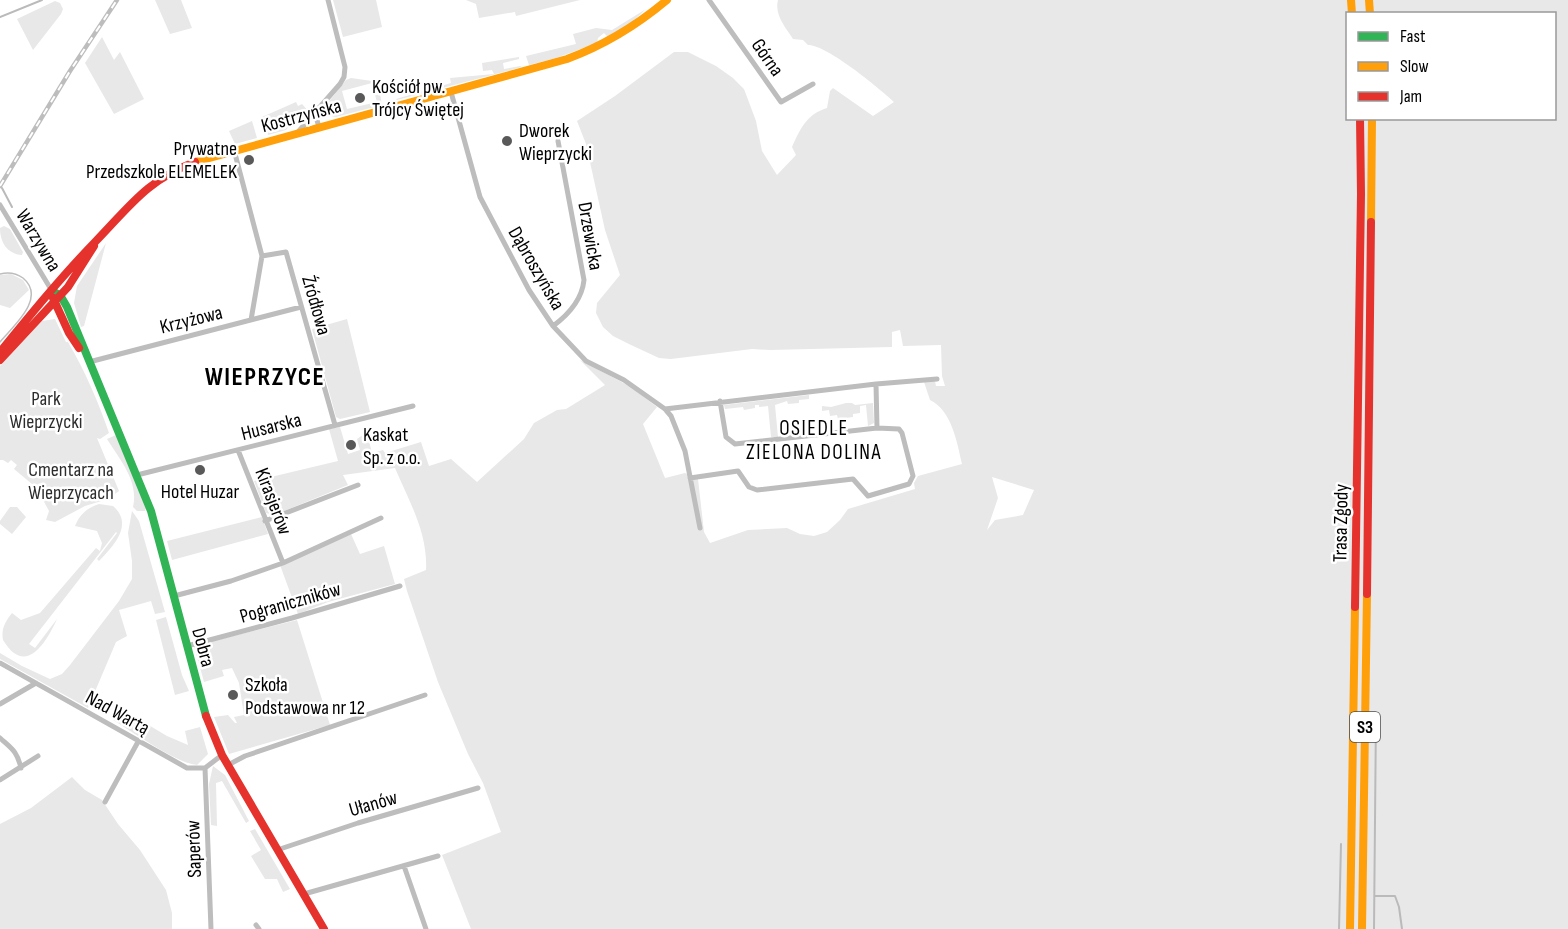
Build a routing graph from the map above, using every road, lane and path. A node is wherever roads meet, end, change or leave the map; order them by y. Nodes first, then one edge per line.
1 (327, 0) edge
2 (667, 0) edge
3 (709, 0) edge
4 (813, 84) dead end
5 (451, 92) junction
6 (318, 108) junction
7 (1360, 120) edge
8 (1372, 120) edge
9 (319, 127) junction
10 (298, 133) junction
11 (558, 141) dead end
12 (234, 150) junction
13 (0, 205) edge
14 (95, 242) junction
15 (262, 256) junction
16 (52, 291) junction
17 (61, 296) junction
18 (55, 303) junction
19 (301, 307) junction
20 (251, 320) junction
21 (554, 326) junction
22 (0, 352) edge
23 (0, 360) edge
24 (88, 360) junction
25 (937, 379) dead end
26 (876, 384) junction
27 (720, 401) junction
28 (413, 406) dead end
29 (665, 409) junction
30 (335, 425) junction
31 (877, 428) junction
32 (238, 450) junction
33 (137, 475) junction
34 (690, 478) junction
35 (358, 485) dead end
36 (381, 518) dead end
37 (265, 521) junction
38 (700, 528) dead end
39 (283, 562) junction
40 (400, 586) dead end
41 (174, 596) junction
42 (187, 646) junction
43 (0, 663) edge
44 (36, 683) junction
45 (425, 695) dead end
46 (0, 704) edge
47 (0, 738) edge
48 (139, 740) junction
49 (222, 755) junction
50 (38, 756) dead end
51 (228, 765) junction
52 (21, 768) junction
53 (205, 768) junction
54 (0, 780) edge
55 (478, 788) dead end
56 (105, 802) dead end
57 (277, 850) junction
58 (438, 856) dead end
59 (404, 866) junction
60 (304, 894) junction
61 (211, 929) edge
62 (324, 929) edge
63 (426, 929) edge
64 (1350, 929) edge
65 (1362, 929) edge

1 - 6 street
2 - 5 main road, Kostrzyńska
3 - 4 street, Górna
5 - 9 main road, Kostrzyńska
5 - 21 street, Dąbroszyńska
6 - 9 street
6 - 10 street
7 - 64 main road, Trasa Zgody / S3
8 - 65 main road, Trasa Zgody / S3
9 - 10 main road, Kostrzyńska
10 - 12 main road, Kostrzyńska
11 - 21 street, Drzewicka
12 - 14 main road, Kostrzyńska
12 - 15 street
13 - 16 street, Warzywna
14 - 16 main road, Kostrzyńska
14 - 17 main road, Kostrzyńska
15 - 19 street, Źródłowa
15 - 20 street
16 - 17 main road
16 - 18 main road, Dobra
16 - 22 main road, Kostrzyńska
17 - 18 main road, Kostrzyńska
17 - 24 main road, Dobra
18 - 23 main road, Kostrzyńska
18 - 24 main road, Dobra
19 - 20 street, Krzyżowa
19 - 30 street, Źródłowa
20 - 24 street, Krzyżowa
21 - 29 street, Dąbroszyńska
24 - 33 main road, Dobra
25 - 26 street
26 - 27 street
26 - 31 street
27 - 29 street
27 - 31 street
28 - 30 street, Husarska
29 - 34 street, Dąbroszyńska
30 - 32 street, Husarska
31 - 34 street
32 - 33 street, Husarska
32 - 37 street, Kirasjerów
33 - 41 main road, Dobra
34 - 38 street, Dąbroszyńska
35 - 37 street
36 - 39 street
37 - 39 street, Kirasjerów
39 - 41 street
40 - 42 street, Pograniczników
41 - 42 main road, Dobra
42 - 49 main road, Dobra
43 - 44 street, Nad Wartą
44 - 46 street
44 - 48 street, Nad Wartą
45 - 51 street
47 - 52 street
48 - 53 street, Nad Wartą
48 - 56 street
49 - 51 main road, Dobra
49 - 53 street
50 - 52 street
51 - 57 main road, Dobra
52 - 54 street
53 - 61 street, Saperów
55 - 57 street, Ułanów
57 - 60 main road, Dobra
58 - 59 street
59 - 60 street
59 - 63 street
60 - 62 main road, Dobra

